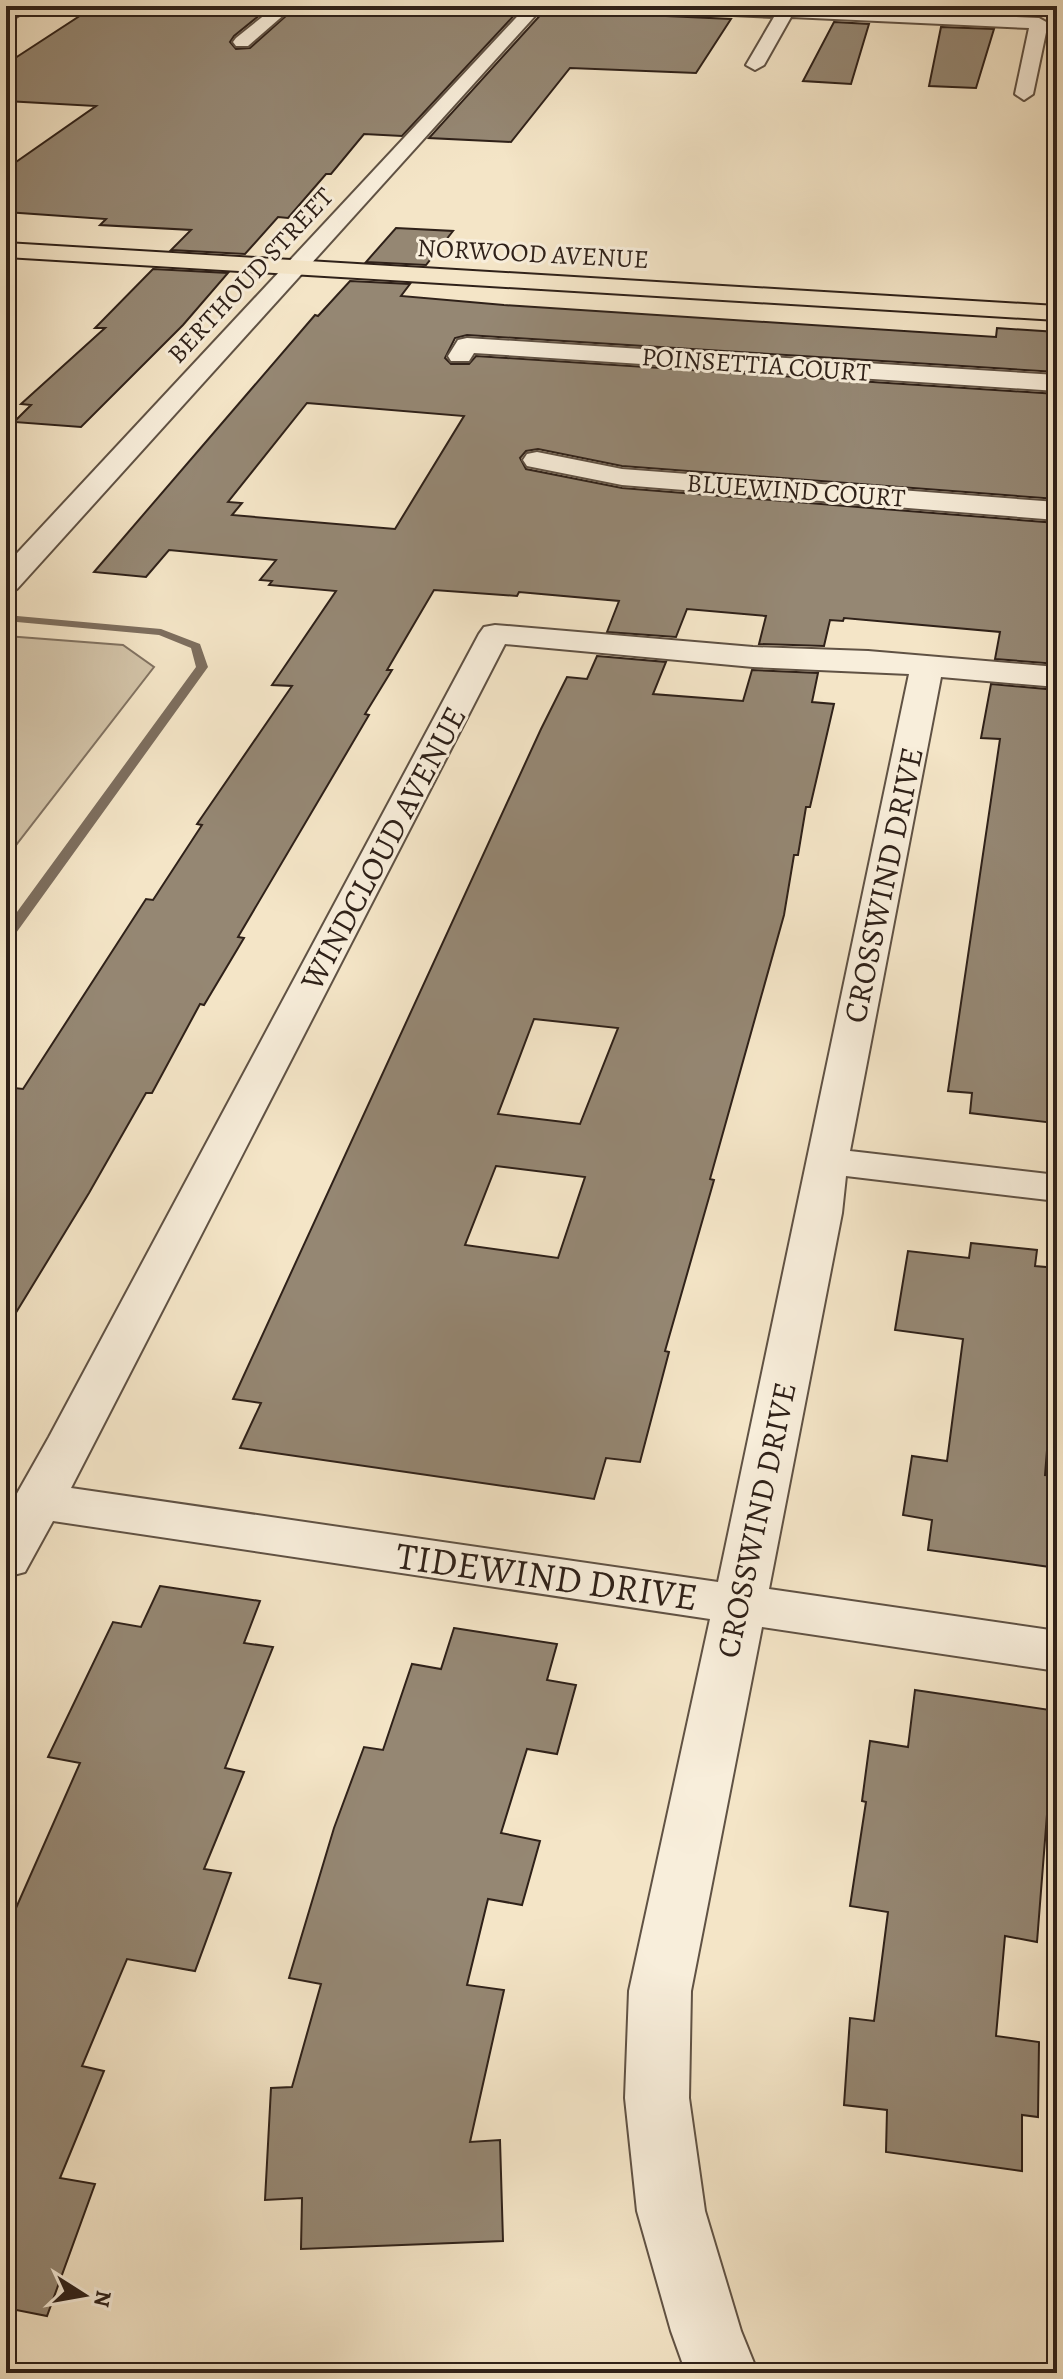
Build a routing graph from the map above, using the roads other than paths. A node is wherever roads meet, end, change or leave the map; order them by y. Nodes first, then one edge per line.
1 (26, 6) edge
2 (286, 6) edge
3 (536, 6) edge
4 (649, 6) edge
5 (785, 12) junction
6 (6, 18) edge
7 (242, 42) dead end
8 (755, 65) dead end
9 (1024, 94) dead end
10 (6, 250) edge
11 (295, 267) junction
12 (1057, 313) edge
13 (460, 356) dead end
14 (1057, 383) edge
15 (537, 460) dead end
16 (1057, 511) edge
17 (6, 583) edge
18 (927, 665) junction
19 (1057, 677) edge
20 (826, 1161) junction
21 (1057, 1188) edge
22 (37, 1501) junction
23 (6, 1559) edge
24 (738, 1604) junction
25 (1057, 1651) edge
26 (722, 2373) edge

1 - 6 street
2 - 7 street
3 - 11 street, BERTHOUD STREET
4 - 5 street
5 - 8 street
5 - 9 street
10 - 11 main road, NORWOOD AVENUE
11 - 12 main road, NORWOOD AVENUE
11 - 17 street, BERTHOUD STREET
13 - 14 street, POINSETTIA COURT
15 - 16 street, BLUEWIND COURT
18 - 19 street, WINDCLOUD AVENUE
18 - 20 street, CROSSWIND DRIVE
18 - 22 street, WINDCLOUD AVENUE
20 - 21 street
20 - 24 street, CROSSWIND DRIVE
22 - 23 street, WINDCLOUD AVENUE
22 - 24 street, TIDEWIND DRIVE
24 - 25 street, TIDEWIND DRIVE
24 - 26 street, CROSSWIND DRIVE

